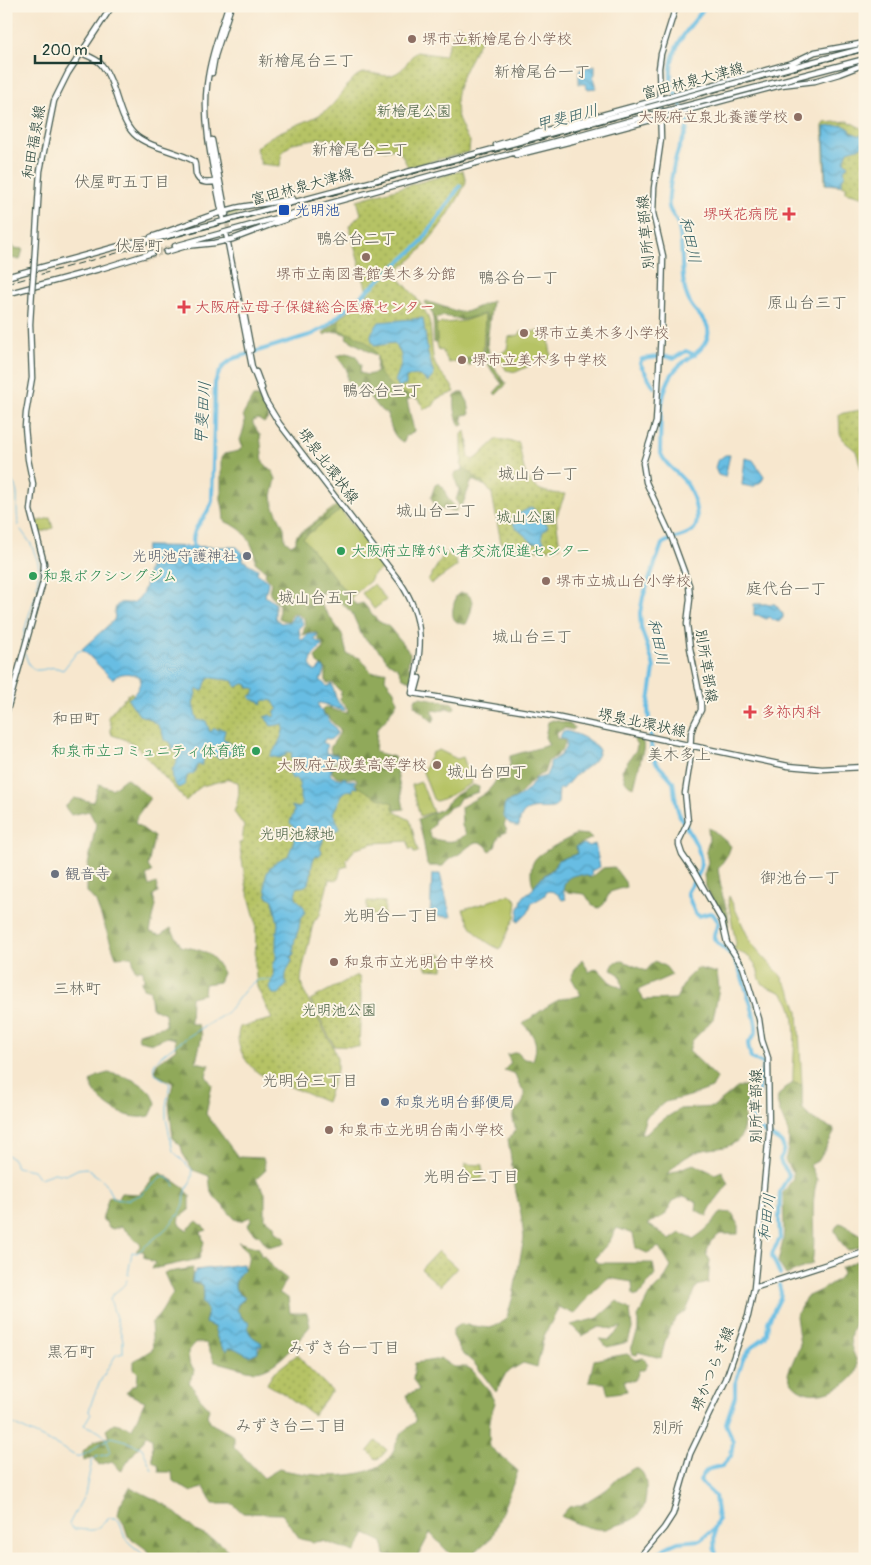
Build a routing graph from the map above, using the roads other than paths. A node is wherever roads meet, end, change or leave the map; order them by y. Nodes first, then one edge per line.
1 (112, 6) edge
2 (230, 6) edge
3 (676, 6) edge
4 (865, 43) edge
5 (865, 48) edge
6 (81, 53) junction
7 (865, 59) edge
8 (865, 64) edge
9 (659, 100) junction
10 (660, 117) junction
11 (461, 157) junction
12 (474, 164) junction
13 (218, 181) junction
14 (271, 206) junction
15 (224, 212) junction
16 (225, 218) tunnel mouth
17 (275, 220) junction
18 (228, 233) tunnel mouth
19 (229, 240) junction
20 (134, 242) junction
21 (175, 246) tunnel mouth
22 (166, 252) tunnel mouth
23 (152, 253) tunnel mouth
24 (144, 258) tunnel mouth
25 (103, 268) junction
26 (6, 276) edge
27 (6, 294) edge
28 (6, 714) edge
29 (690, 746) junction
30 (865, 767) edge
31 (865, 1252) edge
32 (754, 1288) junction
33 (638, 1559) edge

1 - 6 main road
2 - 13 main road
3 - 9 main road, 別所草部線
4 - 9 main road
5 - 11 main road, 富田林泉大津線, bridge
6 - 13 main road
6 - 28 main road, 和田福泉線, bridge
7 - 12 main road, 富田林泉大津線, bridge
8 - 10 main road
9 - 10 main road, 別所草部線
9 - 11 main road
10 - 12 main road
10 - 29 main road, 別所草部線
11 - 14 main road, 富田林泉大津線
12 - 17 main road, 富田林泉大津線
13 - 15 main road
14 - 15 main road
14 - 20 main road, 富田林泉大津線
15 - 16 main road
15 - 20 main road
17 - 19 main road
17 - 21 main road, 富田林泉大津線
18 - 19 main road
19 - 22 main road
19 - 29 main road, 堺泉北環状線
20 - 26 main road, 富田林泉大津線
23 - 25 main road
24 - 25 main road
25 - 27 main road
29 - 30 main road, 堺泉北環状線
29 - 32 main road, 別所草部線
31 - 32 main road
32 - 33 main road, 堺かつらぎ線

